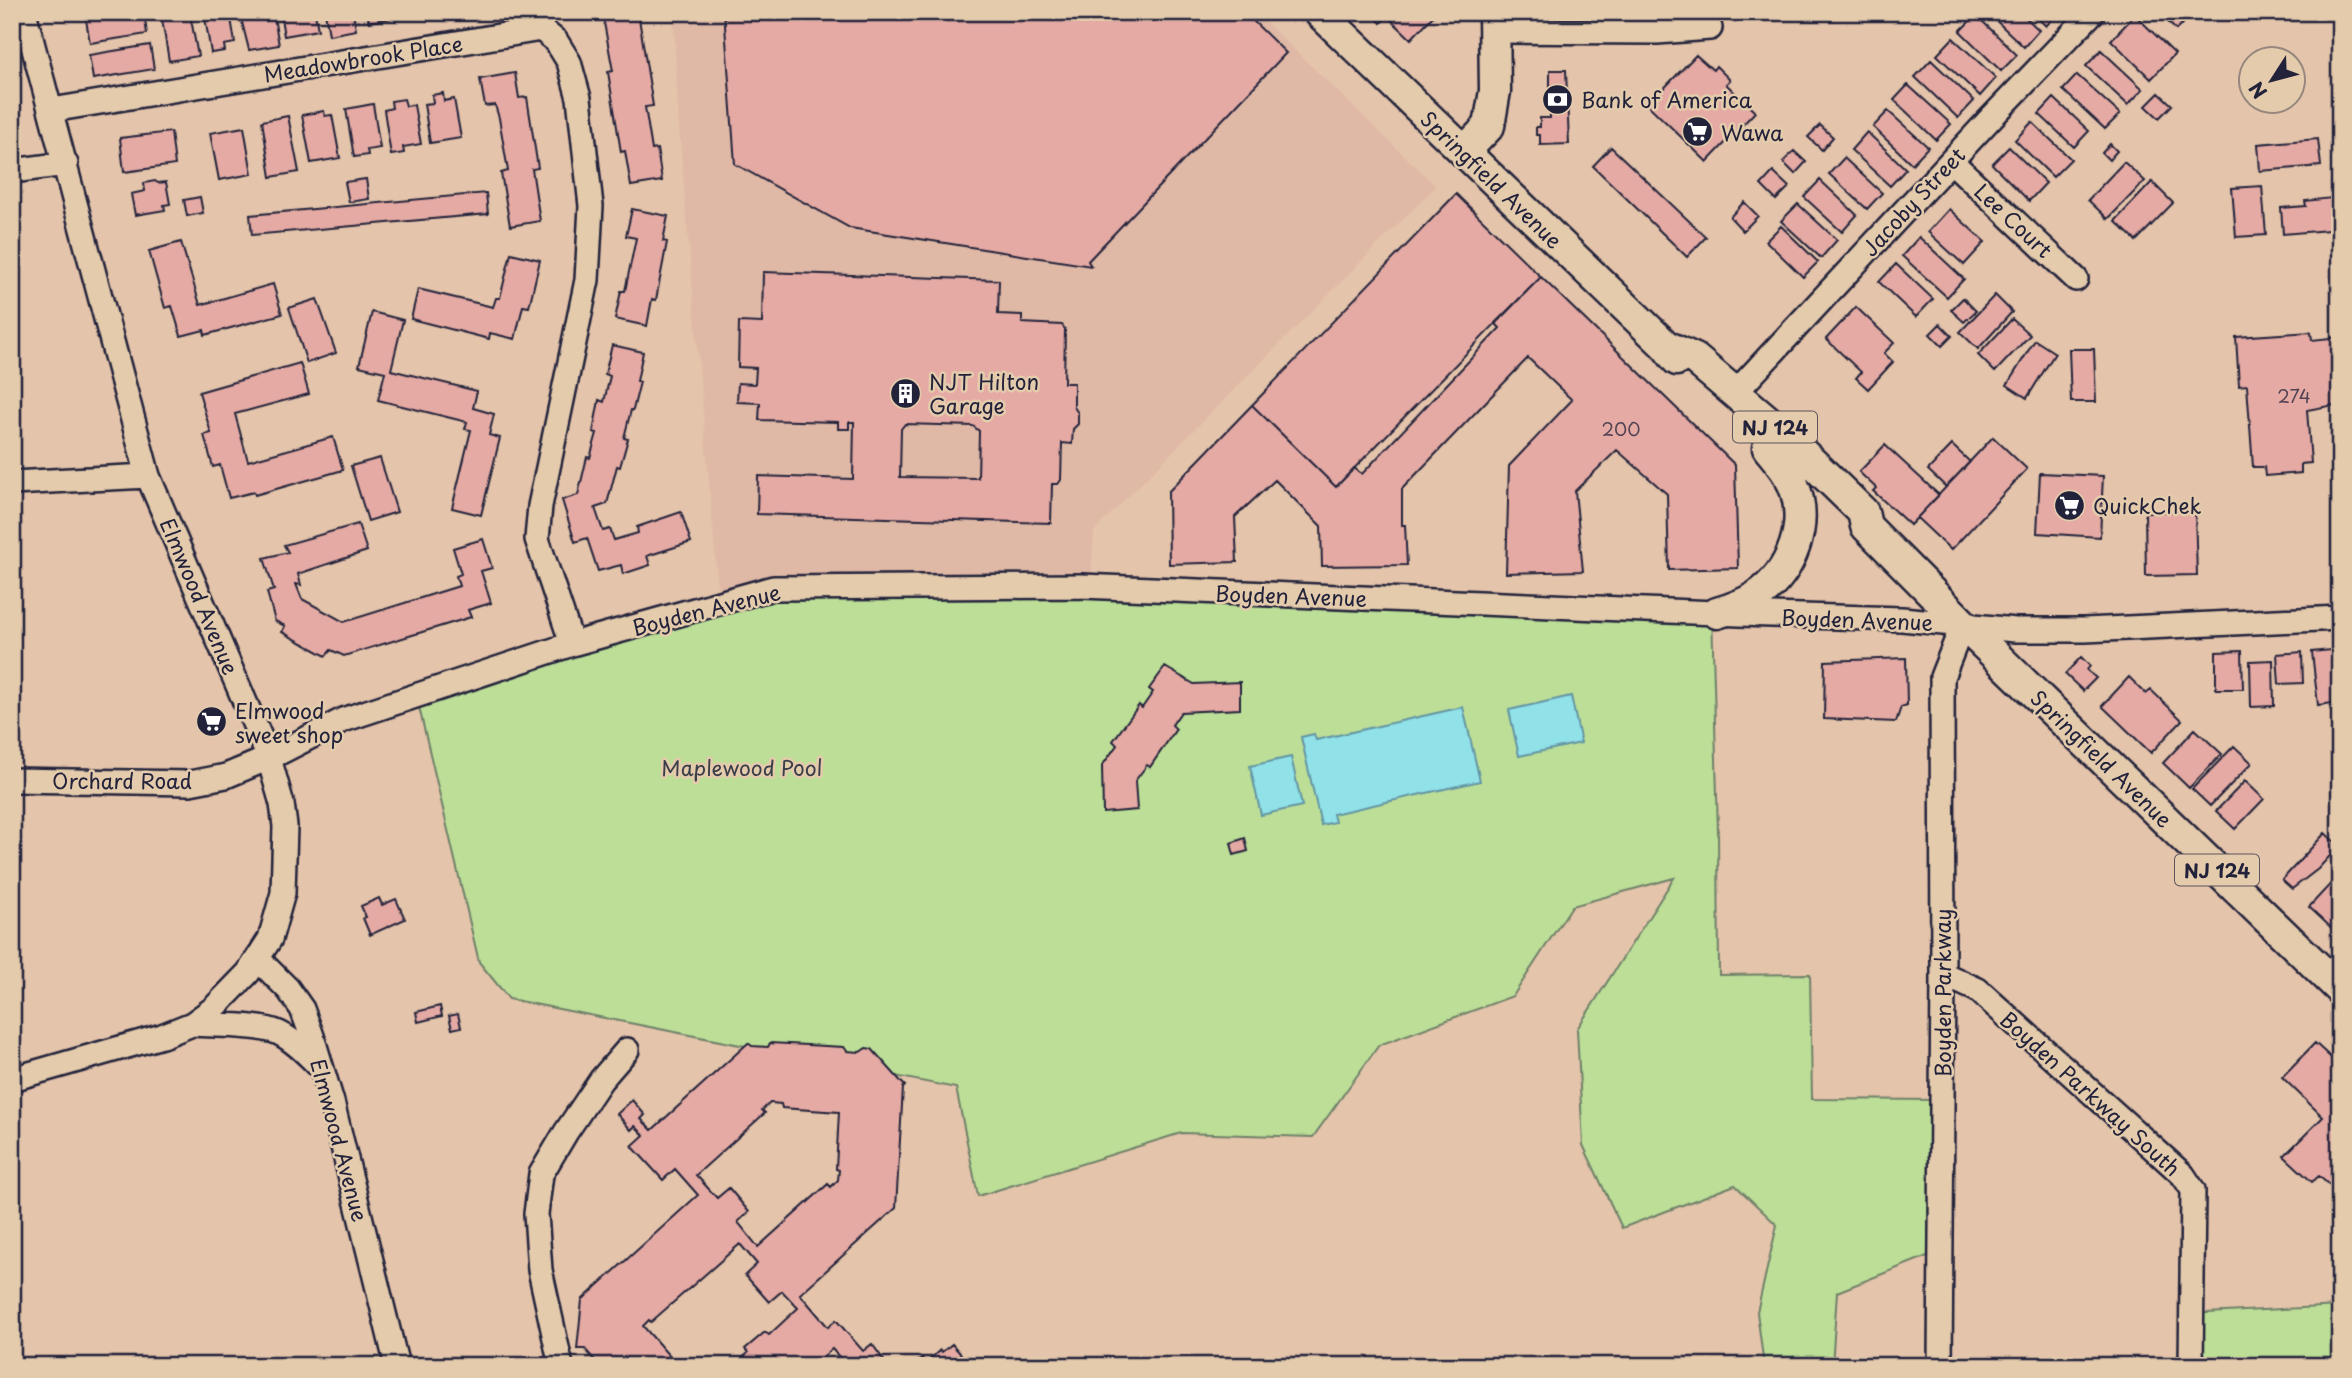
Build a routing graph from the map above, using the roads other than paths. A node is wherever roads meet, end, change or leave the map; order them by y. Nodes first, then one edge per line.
1 (24, 12) edge
2 (1319, 12) edge
3 (2093, 12) edge
4 (1494, 22) edge
5 (1710, 28) dead end
6 (52, 110) junction
7 (1464, 152) junction
8 (1951, 161) junction
9 (66, 164) junction
10 (12, 171) edge
11 (2076, 279) dead end
12 (1666, 346) junction
13 (1735, 393) junction
14 (1768, 448) junction
15 (148, 476) junction
16 (12, 483) edge
17 (1866, 526) junction
18 (1717, 613) junction
19 (2340, 618) edge
20 (1964, 624) junction
21 (572, 644) junction
22 (270, 758) junction
23 (12, 780) edge
24 (258, 960) junction
25 (1943, 974) junction
26 (2340, 989) edge
27 (192, 1024) junction
28 (627, 1050) dead end
29 (323, 1070) junction
30 (12, 1079) edge
31 (397, 1366) edge
32 (561, 1366) edge
33 (1940, 1366) edge
34 (2191, 1366) edge

1 - 6 street, Elmwood Avenue
2 - 7 main road, Springfield Avenue / NJ 124
3 - 8 street, Jacoby Street
4 - 5 street
4 - 7 main road
6 - 9 street, Elmwood Avenue
6 - 21 street, Meadowbrook Place
7 - 12 main road, Springfield Avenue / NJ 124
8 - 11 street, Lee Court
8 - 13 street, Jacoby Street
9 - 10 street
9 - 15 street, Elmwood Avenue
12 - 13 main road, Springfield Avenue / NJ 124
12 - 14 main road, Springfield Avenue / NJ 124
13 - 17 main road, Springfield Avenue / NJ 124
14 - 17 main road, Springfield Avenue / NJ 124
14 - 18 main road
15 - 16 street
15 - 22 street, Elmwood Avenue
17 - 20 main road, Springfield Avenue / NJ 124
18 - 20 street, Boyden Avenue
18 - 21 street, Boyden Avenue
19 - 20 street, Boyden Avenue
20 - 25 street, Boyden Parkway
20 - 26 main road, Springfield Avenue / NJ 124
21 - 22 street, Boyden Avenue
22 - 23 street, Orchard Road
22 - 24 street, Elmwood Avenue
24 - 27 street
24 - 29 street, Elmwood Avenue
25 - 33 street, Boyden Parkway
25 - 34 street, Boyden Parkway South
27 - 29 street
27 - 30 street
28 - 32 street
29 - 31 street, Elmwood Avenue

